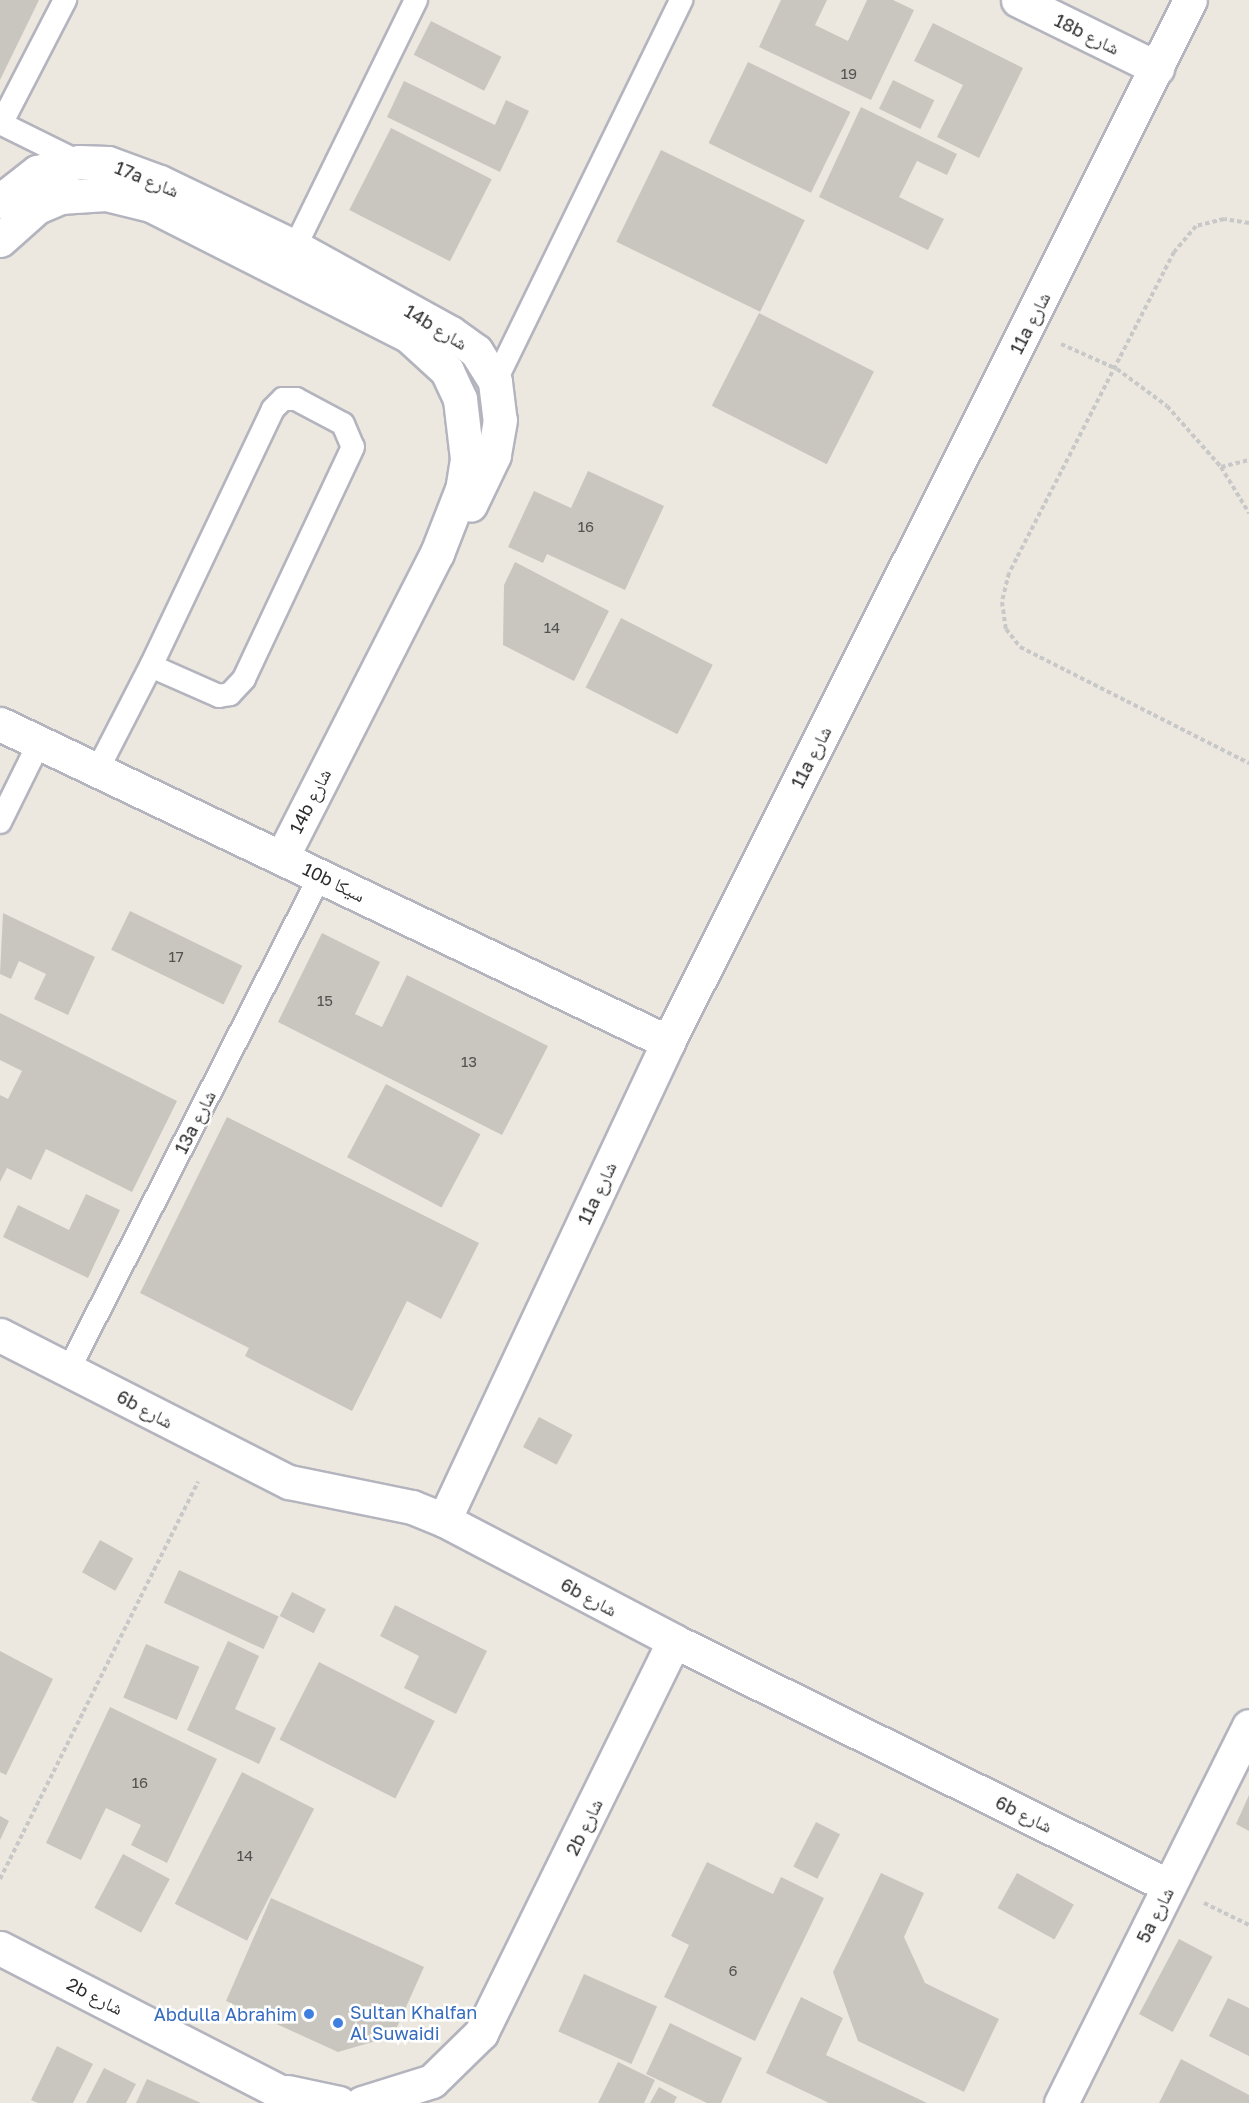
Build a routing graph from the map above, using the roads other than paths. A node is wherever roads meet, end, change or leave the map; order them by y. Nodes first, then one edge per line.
1 (65, 0) edge
2 (416, 0) edge
3 (681, 0) edge
4 (1018, 0) edge
5 (1190, 0) edge
6 (1157, 68) junction
7 (1, 124) edge
8 (79, 162) junction
9 (0, 201) edge
10 (0, 240) edge
11 (289, 259) junction
12 (495, 382) junction
13 (437, 553) junction
14 (151, 666) junction
15 (0, 724) edge
16 (40, 741) junction
17 (98, 769) junction
18 (0, 822) edge
19 (282, 857) junction
20 (320, 876) junction
21 (668, 1042) junction
22 (0, 1335) edge
23 (69, 1369) junction
24 (444, 1520) junction
25 (674, 1641) junction
26 (1249, 1726) edge
27 (1169, 1886) junction
28 (0, 1948) edge
29 (495, 2012) junction
30 (295, 2098) edge
31 (339, 2103) edge
32 (362, 2103) edge
33 (427, 2103) edge
34 (1061, 2103) edge

1 - 7 lane
2 - 11 lane
3 - 12 lane
4 - 6 street, 18b شارع
5 - 6 street, 11a شارع
6 - 21 street, 11a شارع
7 - 8 lane
8 - 9 street, 17a شارع
8 - 11 street, 17a شارع
10 - 11 street, 17a شارع
11 - 12 street, 14b شارع
11 - 13 street, 14b شارع
12 - 13 street, 14b شارع
13 - 19 street, 14b شارع
14 - 14 lane
14 - 17 lane
15 - 16 street, 10b سيكا
16 - 17 street, 10b سيكا
16 - 18 lane
17 - 19 street, 10b سيكا
19 - 20 street, 10b سيكا
20 - 21 street, 10b سيكا
20 - 23 lane, 13a شارع
21 - 24 street, 11a شارع
22 - 23 street, 6b شارع
23 - 24 street, 6b شارع
24 - 25 street, 6b شارع
25 - 27 street, 6b شارع
25 - 29 street, 2b شارع
26 - 27 street, 5a شارع
27 - 34 street, 5a شارع
28 - 30 street, 2b شارع
29 - 32 street, 2b شارع
29 - 33 street, 2b شارع
30 - 31 street, 2b شارع

